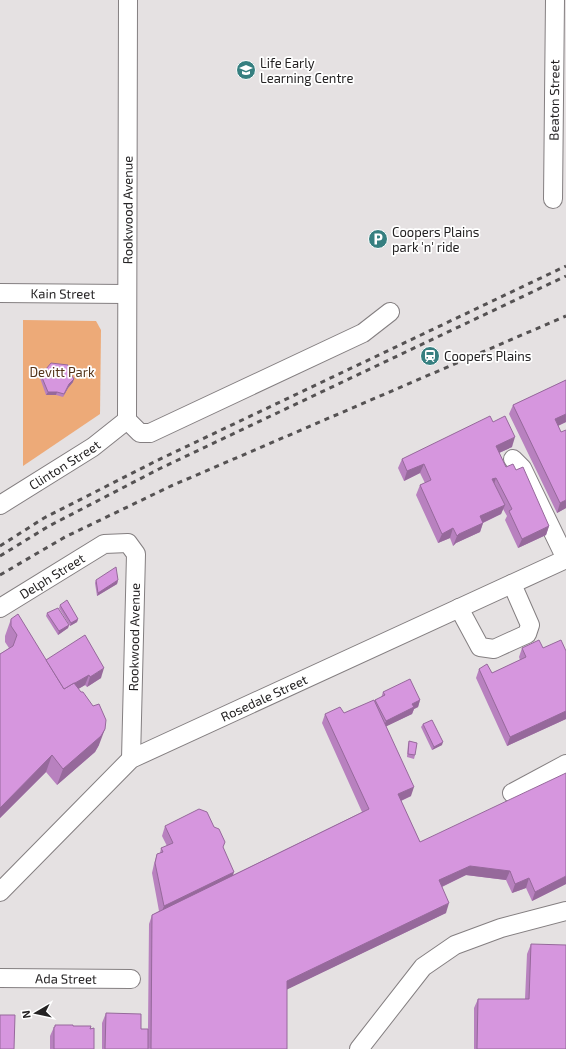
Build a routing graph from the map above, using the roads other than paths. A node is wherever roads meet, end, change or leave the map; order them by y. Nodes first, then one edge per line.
1 (128, 0) edge
2 (555, 0) edge
3 (553, 199) dead end
4 (0, 293) edge
5 (126, 294) junction
6 (390, 312) dead end
7 (127, 420) junction
8 (513, 459) dead end
9 (0, 505) edge
10 (104, 544) joint
11 (566, 559) edge
12 (512, 584) junction
13 (0, 608) edge
14 (459, 608) junction
15 (131, 759) junction
16 (566, 764) edge
17 (512, 793) dead end
18 (0, 892) edge
19 (566, 911) edge
20 (0, 978) edge
21 (131, 979) dead end
22 (359, 1049) edge

1 - 5 street, Rookwood Avenue
2 - 3 street, Beaton Street
4 - 5 street, Kain Street
5 - 7 street, Rookwood Avenue
6 - 7 street
7 - 9 street, Clinton Street
8 - 11 street
10 - 13 street, Delph Street
10 - 15 street, Rookwood Avenue
11 - 12 street, Rosedale Street
12 - 14 street, Rosedale Street
12 - 14 street
14 - 15 street, Rosedale Street
15 - 18 street, Rosedale Street
16 - 17 street
19 - 22 street
20 - 21 street, Ada Street

